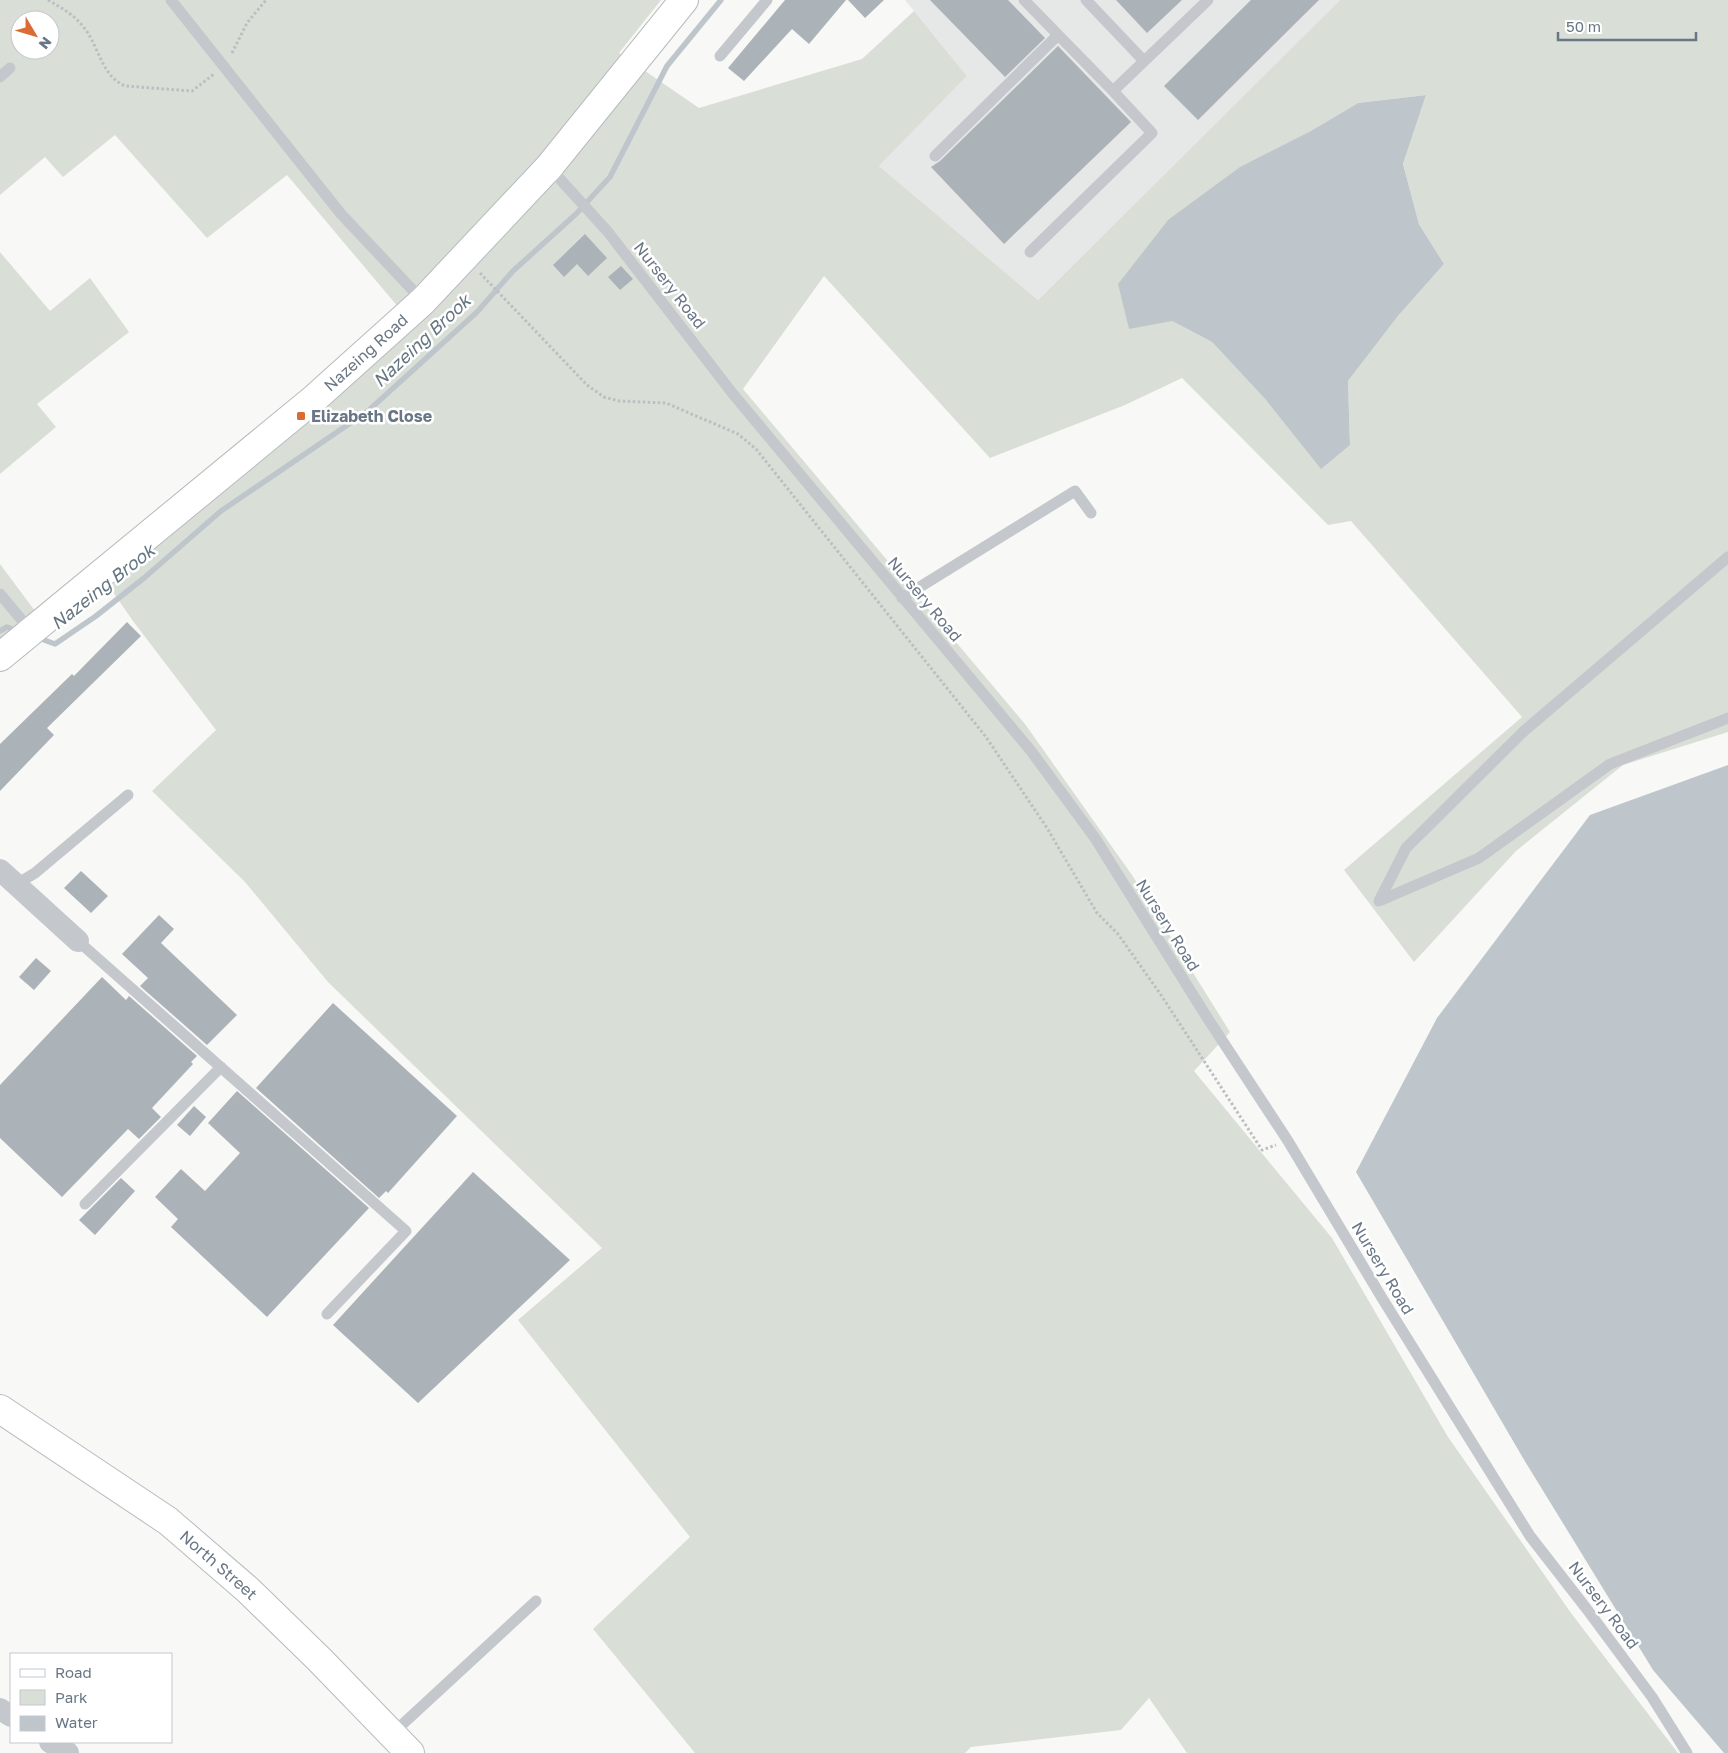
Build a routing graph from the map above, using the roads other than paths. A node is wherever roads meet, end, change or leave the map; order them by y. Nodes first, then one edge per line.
1 (171, 0) edge
2 (684, 0) edge
3 (767, 0) edge
4 (1024, 0) edge
5 (1086, 0) edge
6 (1208, 0) edge
7 (1058, 35) junction
8 (720, 56) dead end
9 (1144, 61) junction
10 (10, 68) dead end
11 (0, 77) edge
12 (1113, 90) junction
13 (935, 156) dead end
14 (549, 167) junction
15 (1030, 252) dead end
16 (423, 301) junction
17 (1091, 513) dead end
18 (1728, 558) edge
19 (0, 594) edge
20 (902, 598) junction
21 (31, 631) junction
22 (0, 657) edge
23 (1728, 718) edge
24 (128, 795) dead end
25 (8, 878) edge
26 (78, 941) joint
27 (221, 1067) junction
28 (85, 1204) dead end
29 (327, 1314) dead end
30 (0, 1409) edge
31 (536, 1601) dead end
32 (52, 1743) edge
33 (401, 1744) edge
34 (68, 1753) edge
35 (1687, 1753) edge

1 - 16 lane
2 - 14 main road, Nazeing Road
3 - 8 lane
4 - 7 lane
5 - 9 lane
6 - 9 lane
7 - 12 lane
7 - 13 lane
9 - 12 lane
10 - 11 lane
12 - 15 lane
14 - 16 main road, Nazeing Road
14 - 20 lane, Nursery Road
16 - 21 main road, Nazeing Road
17 - 20 lane
18 - 23 lane
19 - 21 lane
20 - 35 lane, Nursery Road
21 - 22 main road, Nazeing Road
24 - 25 lane
25 - 26 street
26 - 27 lane
27 - 28 lane
27 - 29 lane
30 - 33 main road, North Street
31 - 33 lane
32 - 34 street

